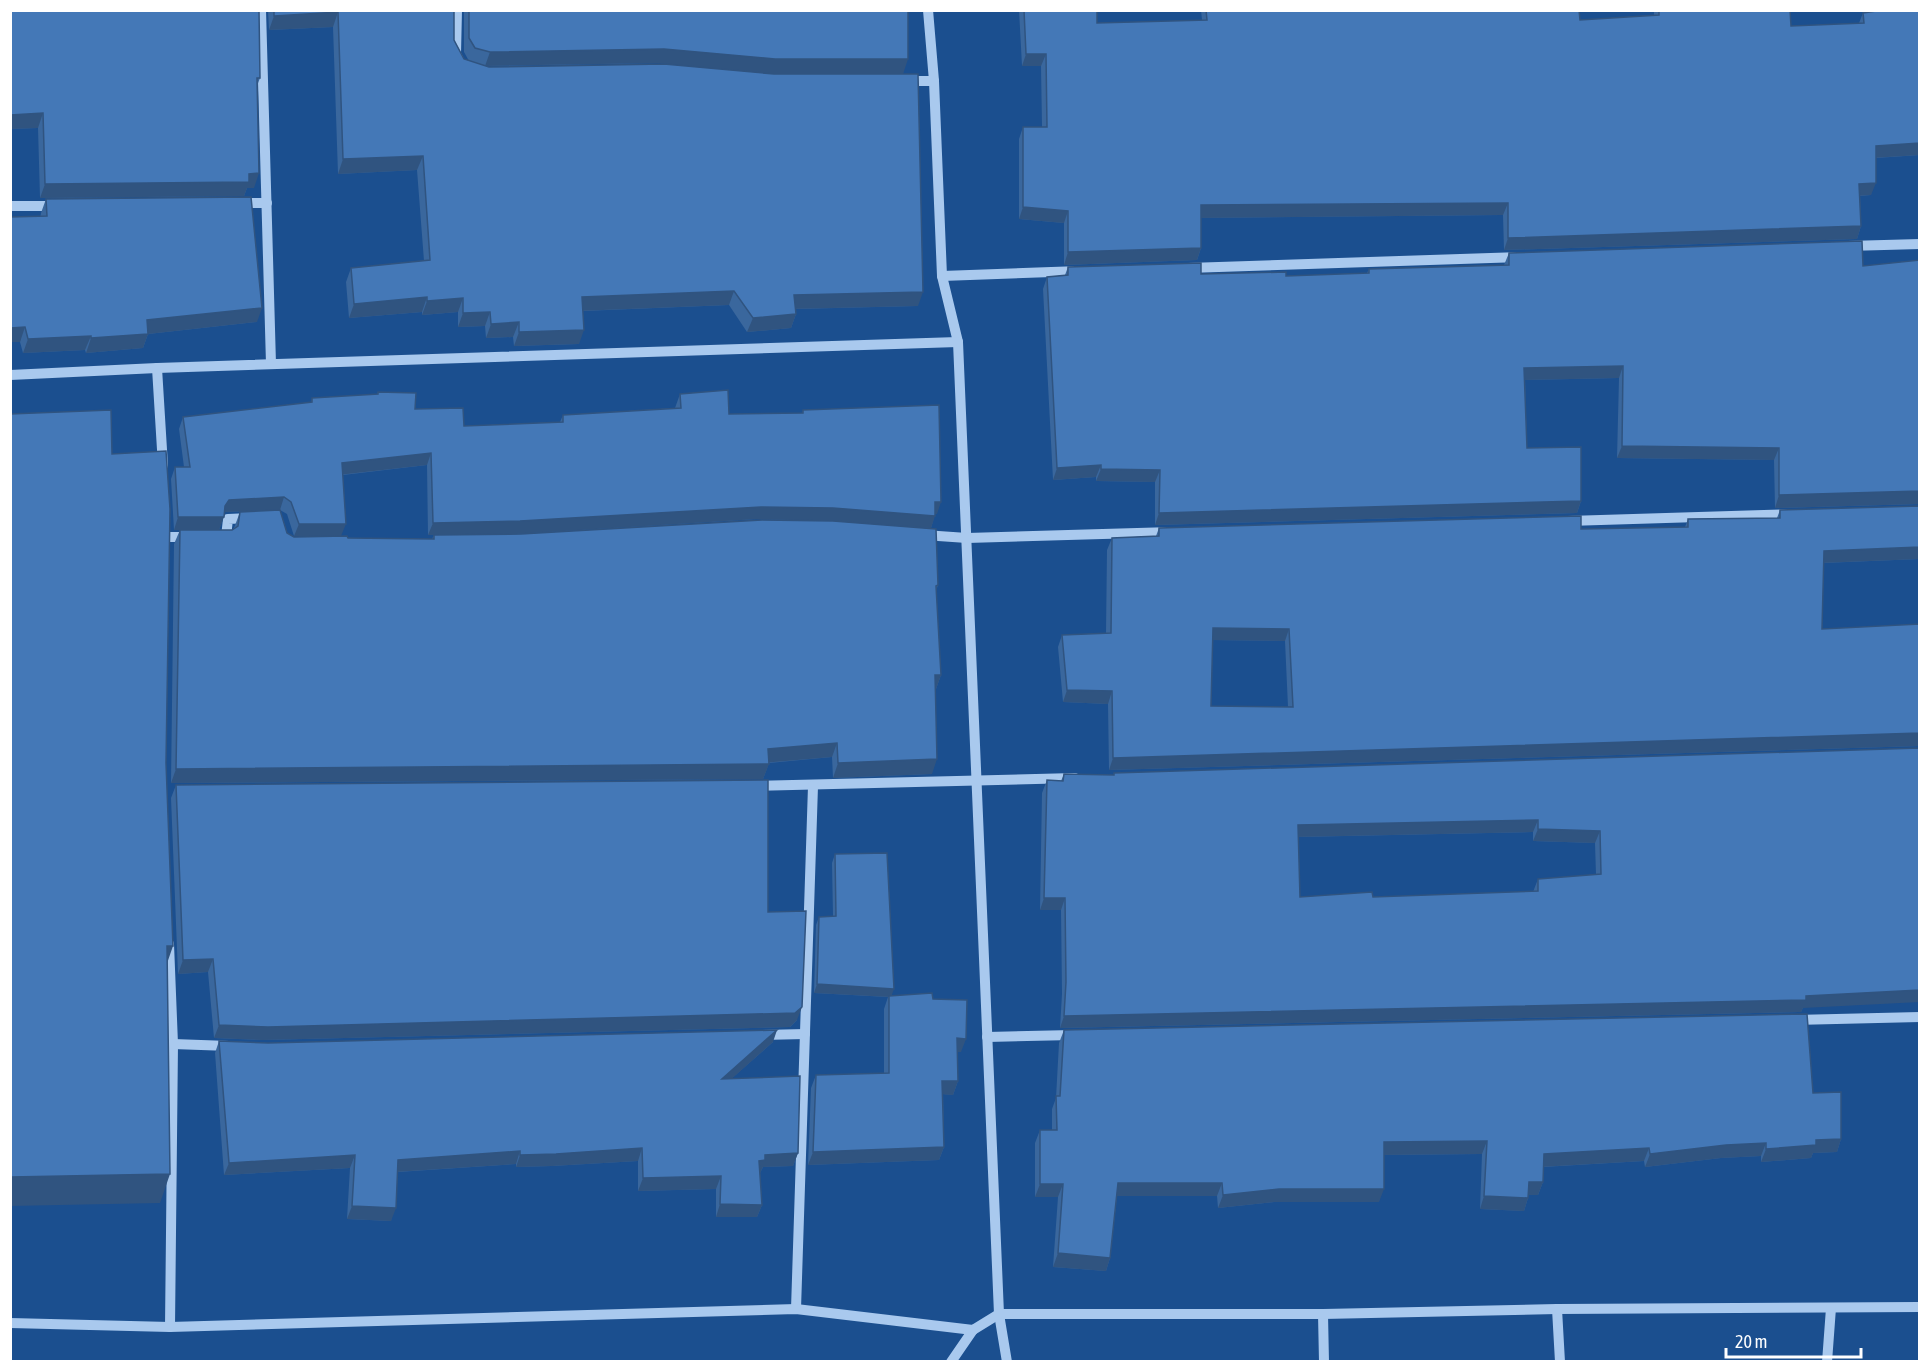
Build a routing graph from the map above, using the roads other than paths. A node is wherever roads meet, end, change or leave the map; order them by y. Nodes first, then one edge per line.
1 (261, 10) edge
2 (458, 10) edge
3 (928, 10) edge
4 (465, 69) edge
5 (887, 81) edge
6 (934, 81) junction
7 (267, 202) junction
8 (220, 203) edge
9 (69, 205) edge
10 (10, 206) edge
11 (1920, 244) edge
12 (1836, 247) edge
13 (1538, 256) edge
14 (1181, 268) edge
15 (1097, 271) edge
16 (942, 276) junction
17 (958, 342) junction
18 (271, 364) junction
19 (157, 368) junction
20 (10, 375) edge
21 (164, 480) edge
22 (1800, 514) edge
23 (259, 518) edge
24 (1562, 521) edge
25 (1181, 532) edge
26 (909, 534) edge
27 (166, 537) edge
28 (202, 537) edge
29 (214, 537) edge
30 (967, 538) junction
31 (1084, 778) edge
32 (977, 781) junction
33 (742, 786) edge
34 (813, 786) junction
35 (168, 929) edge
36 (1920, 1017) edge
37 (1788, 1020) edge
38 (805, 1034) junction
39 (1083, 1035) edge
40 (746, 1036) edge
41 (987, 1037) junction
42 (173, 1044) junction
43 (240, 1047) edge
44 (1920, 1307) edge
45 (1831, 1308) junction
46 (796, 1309) junction
47 (1557, 1309) junction
48 (999, 1314) junction
49 (1323, 1314) junction
50 (10, 1323) edge
51 (170, 1327) junction
52 (973, 1330) junction
53 (951, 1362) edge
54 (1007, 1362) edge
55 (1324, 1362) edge
56 (1560, 1362) edge
57 (1827, 1362) edge

1 - 7 street
2 - 4 street
3 - 6 street
5 - 6 street
6 - 16 street
7 - 8 street
7 - 18 street
9 - 10 street
11 - 12 street
13 - 14 street
15 - 16 street
16 - 17 street
17 - 18 street
17 - 30 street
18 - 19 street
19 - 20 street
19 - 21 street
22 - 24 street
23 - 29 street
25 - 30 street
26 - 30 street
27 - 28 street
30 - 32 street
31 - 32 street
32 - 34 street
32 - 41 street
33 - 34 street
34 - 38 street
35 - 42 street
36 - 37 street
38 - 40 street
38 - 46 street
39 - 41 street
41 - 48 street
42 - 43 street
42 - 51 street
44 - 45 street
45 - 47 street
45 - 57 street
46 - 51 street
46 - 52 street
47 - 49 street
47 - 56 street
48 - 49 street
48 - 52 street
48 - 54 street
49 - 55 street
50 - 51 street
52 - 53 street

